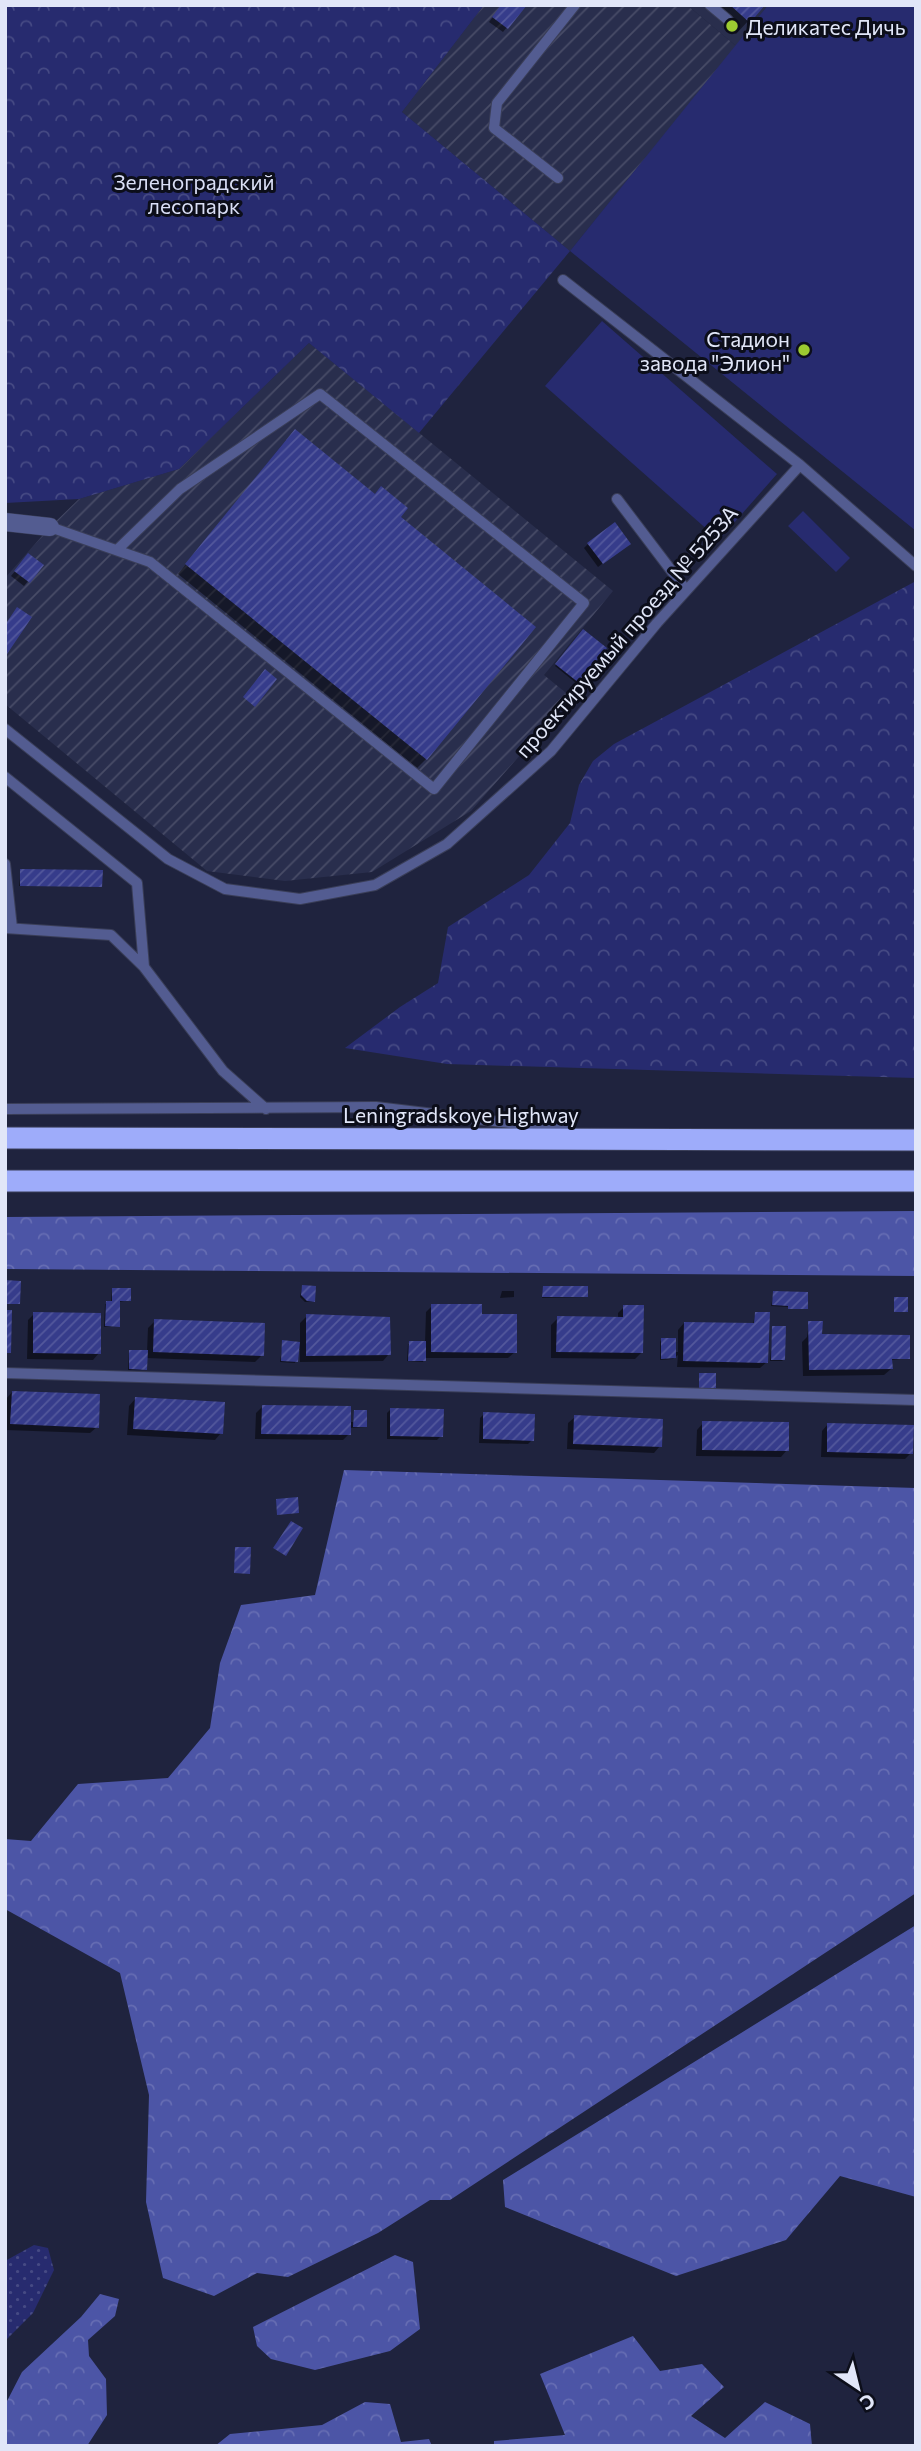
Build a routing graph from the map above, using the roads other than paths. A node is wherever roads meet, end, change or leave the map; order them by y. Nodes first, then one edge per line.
1 (575, 5) edge
2 (710, 5) edge
3 (728, 20) dead end
4 (558, 178) dead end
5 (563, 280) dead end
6 (800, 465) junction
7 (617, 499) dead end
8 (5, 522) edge
9 (50, 527) joint
10 (117, 550) junction
11 (916, 566) edge
12 (686, 590) junction
13 (5, 729) edge
14 (5, 777) edge
15 (5, 864) edge
16 (9, 928) edge
17 (144, 967) junction
18 (5, 1109) edge
19 (266, 1109) junction
20 (5, 1138) edge
21 (636, 1139) junction
22 (916, 1140) edge
23 (5, 1181) edge
24 (916, 1181) edge
25 (5, 1373) edge
26 (916, 1400) edge

1 - 4 lane
2 - 3 lane
5 - 6 lane
6 - 11 lane
6 - 12 lane, проектируемый проезд № 5253А
7 - 12 lane
8 - 9 street
9 - 10 lane
10 - 10 lane
12 - 13 lane, проектируемый проезд № 5253А
14 - 17 lane
15 - 16 lane
16 - 17 lane
17 - 19 lane
18 - 19 lane
19 - 21 lane
20 - 21 highway, Leningradskoye Highway
21 - 22 highway, Leningradskoye Highway
23 - 24 highway
25 - 26 lane

